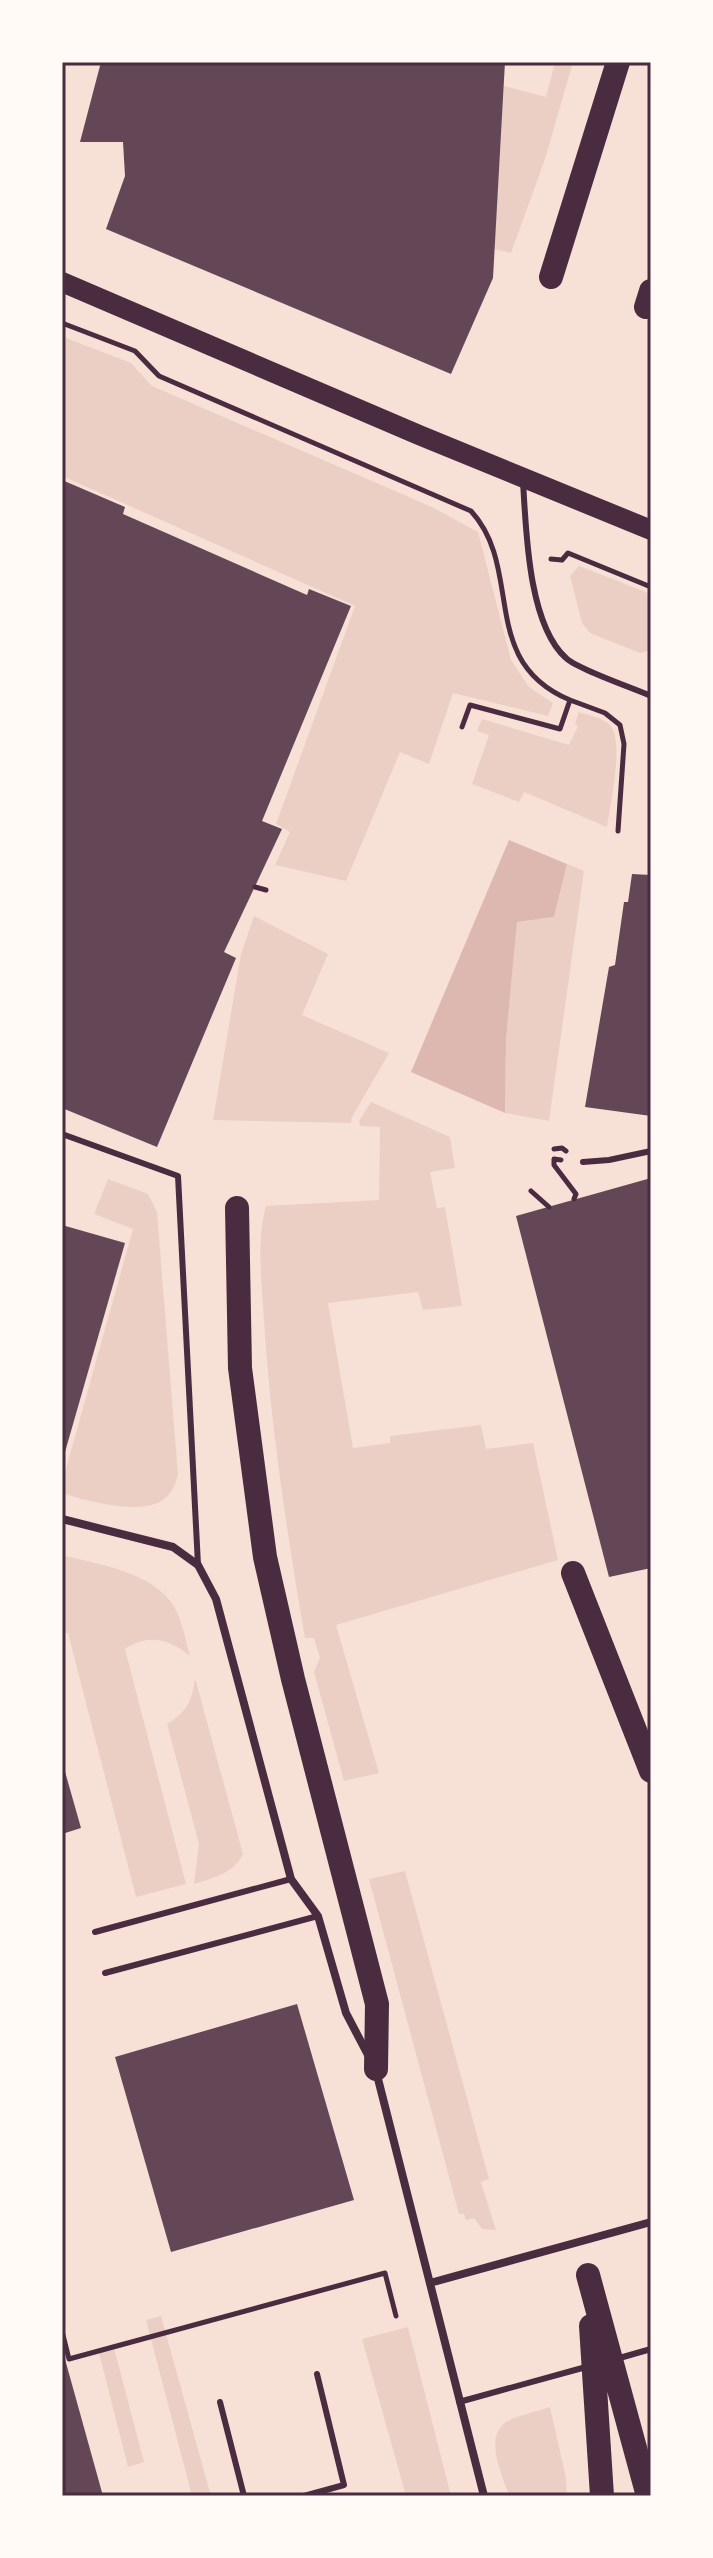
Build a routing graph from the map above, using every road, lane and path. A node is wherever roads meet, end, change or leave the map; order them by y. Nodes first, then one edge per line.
1 (618, 62) edge
2 (551, 277) dead end
3 (62, 282) edge
4 (62, 323) edge
5 (522, 477) junction
6 (651, 530) edge
7 (494, 555) junction
8 (529, 558) junction
9 (651, 587) edge
10 (651, 696) edge
11 (570, 700) junction
12 (462, 727) dead end
13 (618, 831) dead end
14 (255, 887) dead end
15 (266, 890) dead end
16 (62, 1134) edge
17 (651, 1151) edge
18 (583, 1162) dead end
19 (531, 1191) dead end
20 (549, 1207) dead end
21 (237, 1208) dead end
22 (62, 1519) edge
23 (198, 1565) junction
24 (573, 1573) dead end
25 (651, 1771) edge
26 (291, 1879) junction
27 (318, 1916) junction
28 (95, 1932) dead end
29 (105, 1973) dead end
30 (376, 2069) junction
31 (651, 2222) edge
32 (430, 2283) junction
33 (396, 2316) dead end
34 (62, 2331) edge
35 (651, 2349) edge
36 (317, 2374) dead end
37 (220, 2402) dead end
38 (459, 2402) junction
39 (244, 2496) edge
40 (304, 2496) edge
41 (484, 2496) edge
42 (602, 2496) edge
43 (648, 2496) edge

1 - 2 highway
3 - 5 main road
4 - 7 path
5 - 6 main road
5 - 8 lane
7 - 8 path
7 - 11 path
8 - 9 path
8 - 10 lane
11 - 12 path
11 - 13 path
14 - 15 path
16 - 23 lane
17 - 18 lane
19 - 20 path
21 - 30 highway
22 - 23 street
23 - 26 street
24 - 25 highway
26 - 27 street
26 - 28 lane
27 - 29 lane
27 - 30 street
30 - 32 street
31 - 32 street
32 - 38 street
33 - 34 path
35 - 38 lane
36 - 40 lane
37 - 39 lane
38 - 41 street
42 - 43 highway

